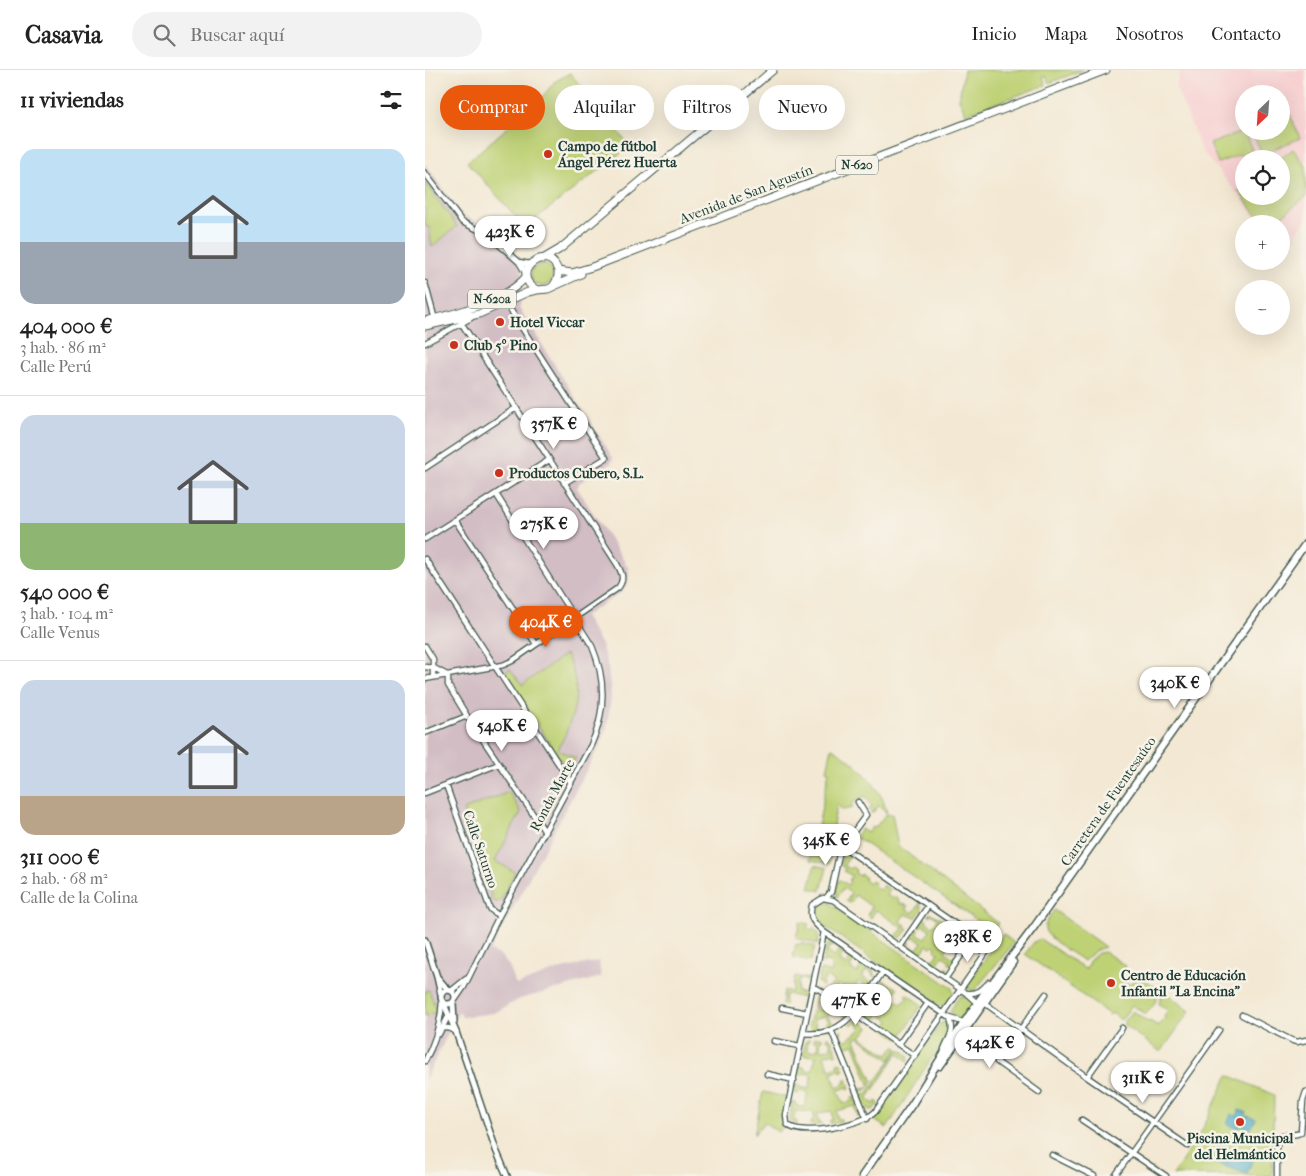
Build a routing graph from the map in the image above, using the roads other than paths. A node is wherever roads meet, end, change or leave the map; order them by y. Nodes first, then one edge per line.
1 (773, 70) edge
2 (1106, 70) edge
3 (425, 174) edge
4 (560, 249) junction
5 (543, 259) junction
6 (519, 262) junction
7 (530, 264) junction
8 (554, 264) junction
9 (592, 268) junction
10 (558, 271) junction
11 (526, 276) junction
12 (425, 283) edge
13 (553, 286) junction
14 (537, 290) junction
15 (506, 303) junction
16 (434, 316) dead end
17 (474, 316) junction
18 (425, 321) edge
19 (462, 324) junction
20 (425, 326) edge
21 (425, 343) edge
22 (516, 408) junction
23 (549, 460) junction
24 (425, 468) edge
25 (564, 483) junction
26 (496, 494) junction
27 (455, 520) junction
28 (425, 538) edge
29 (1306, 544) edge
30 (425, 559) edge
31 (575, 616) junction
32 (536, 644) junction
33 (425, 646) edge
34 (493, 666) junction
35 (425, 667) edge
36 (434, 668) junction
37 (448, 676) junction
38 (433, 678) junction
39 (425, 679) edge
40 (467, 716) junction
41 (425, 732) edge
42 (499, 764) junction
43 (571, 783) junction
44 (446, 785) junction
45 (425, 793) edge
46 (858, 802) dead end
47 (545, 832) junction
48 (843, 846) junction
49 (826, 898) junction
50 (928, 906) junction
51 (499, 916) junction
52 (1035, 927) junction
53 (824, 932) junction
54 (999, 934) dead end
55 (974, 937) junction
56 (425, 940) edge
57 (900, 947) junction
58 (990, 948) junction
59 (883, 972) junction
60 (998, 974) junction
61 (468, 976) junction
62 (437, 978) junction
63 (945, 978) junction
64 (813, 988) junction
65 (960, 989) junction
66 (450, 990) junction
67 (966, 993) junction
68 (1046, 994) dead end
69 (442, 1000) junction
70 (928, 1003) junction
71 (980, 1003) junction
72 (454, 1004) junction
73 (782, 1008) dead end
74 (807, 1013) junction
75 (854, 1013) junction
76 (944, 1014) junction
77 (1242, 1015) dead end
78 (449, 1016) junction
79 (950, 1018) junction
80 (966, 1023) junction
81 (1122, 1028) dead end
82 (442, 1029) junction
83 (1020, 1030) junction
84 (1219, 1030) dead end
85 (456, 1032) junction
86 (832, 1032) junction
87 (803, 1033) junction
88 (436, 1038) junction
89 (1306, 1040) edge
90 (774, 1041) dead end
91 (899, 1044) junction
92 (801, 1046) junction
93 (915, 1056) junction
94 (942, 1056) junction
95 (425, 1061) edge
96 (767, 1074) dead end
97 (1087, 1078) junction
98 (793, 1080) junction
99 (1039, 1092) dead end
100 (1306, 1092) edge
101 (911, 1106) junction
102 (867, 1119) junction
103 (1083, 1120) dead end
104 (1153, 1123) junction
105 (1188, 1146) dead end
106 (1131, 1153) junction
107 (1053, 1155) dead end
108 (507, 1176) edge
109 (862, 1176) edge
110 (1094, 1176) edge
111 (1115, 1176) edge
112 (1165, 1176) edge
113 (1277, 1176) edge

1 - 4 main road
2 - 9 main road, Avenida de San Agustín / N-620
3 - 6 street
4 - 5 main road
4 - 8 main road
5 - 7 main road
5 - 8 main road
6 - 7 street
6 - 11 street
7 - 11 main road
8 - 10 main road
9 - 10 main road, Avenida de San Agustín / N-620
9 - 13 main road, Avenida de San Agustín / N-620
10 - 13 main road
11 - 14 main road
11 - 18 main road, N-620a
12 - 16 street
13 - 14 main road, N-620
14 - 15 main road, N-620a
15 - 17 main road, N-620a
15 - 25 street
17 - 19 street
17 - 20 main road, N-620a
19 - 21 street
19 - 22 street
22 - 23 street
22 - 24 street
23 - 25 street
23 - 26 street
25 - 31 street
26 - 27 street
26 - 31 street, Ronda Marte
27 - 28 street
27 - 32 street
29 - 52 main road, Carretera de Fuentesaúco
30 - 34 street
31 - 32 street
31 - 43 street, Ronda Marte
32 - 34 street
33 - 36 street
34 - 37 street
34 - 43 street
35 - 36 street
36 - 37 street
36 - 38 street
37 - 38 street
37 - 40 street
38 - 39 street
40 - 41 street
40 - 42 street
42 - 44 street
42 - 47 street
43 - 47 street, Ronda Marte
44 - 45 street
44 - 51 street, Calle Saturno
46 - 48 street
47 - 51 street, Ronda Marte
48 - 49 street
48 - 50 street
49 - 53 street
49 - 57 street
50 - 55 street
50 - 57 street
51 - 61 street, Ronda Marte
52 - 60 main road, Carretera de Fuentesaúco
52 - 71 main road, Carretera de Fuentesaúco
53 - 59 street
53 - 64 street
54 - 58 street
55 - 58 street
55 - 63 street
56 - 62 street
57 - 63 street
58 - 65 street
59 - 70 street
59 - 75 street
60 - 67 street
60 - 71 main road, Carretera de Fuentesaúco
61 - 66 street, Ronda Marte
61 - 72 street, Ronda Marte
62 - 66 street
62 - 69 street
63 - 65 street
64 - 74 street
64 - 75 street
65 - 67 street
65 - 76 street
66 - 69 street
66 - 72 street
67 - 71 street
68 - 83 street
69 - 72 street
69 - 78 street
69 - 88 street, Ronda Marte
70 - 76 street
70 - 91 street
71 - 80 main road
71 - 83 street
72 - 78 street, Ronda Marte
72 - 85 street
73 - 74 street
74 - 87 street
75 - 86 street
75 - 91 street
76 - 79 street
76 - 93 street
77 - 89 street
78 - 82 street, Ronda Marte
78 - 85 street
79 - 80 street
79 - 94 street
80 - 94 main road
80 - 101 main road
81 - 97 street
82 - 85 street
82 - 88 street, Ronda Marte
83 - 97 street
83 - 99 street
84 - 104 street
85 - 108 street
86 - 87 street
86 - 102 street
87 - 92 street
88 - 95 street, Ronda Marte
90 - 92 street
91 - 93 street
92 - 98 street
93 - 102 street
94 - 101 main road
96 - 98 street
97 - 104 street
98 - 102 street
100 - 113 street
101 - 109 main road
103 - 106 street
104 - 105 street
104 - 106 street
106 - 111 street
106 - 112 street
107 - 110 street

